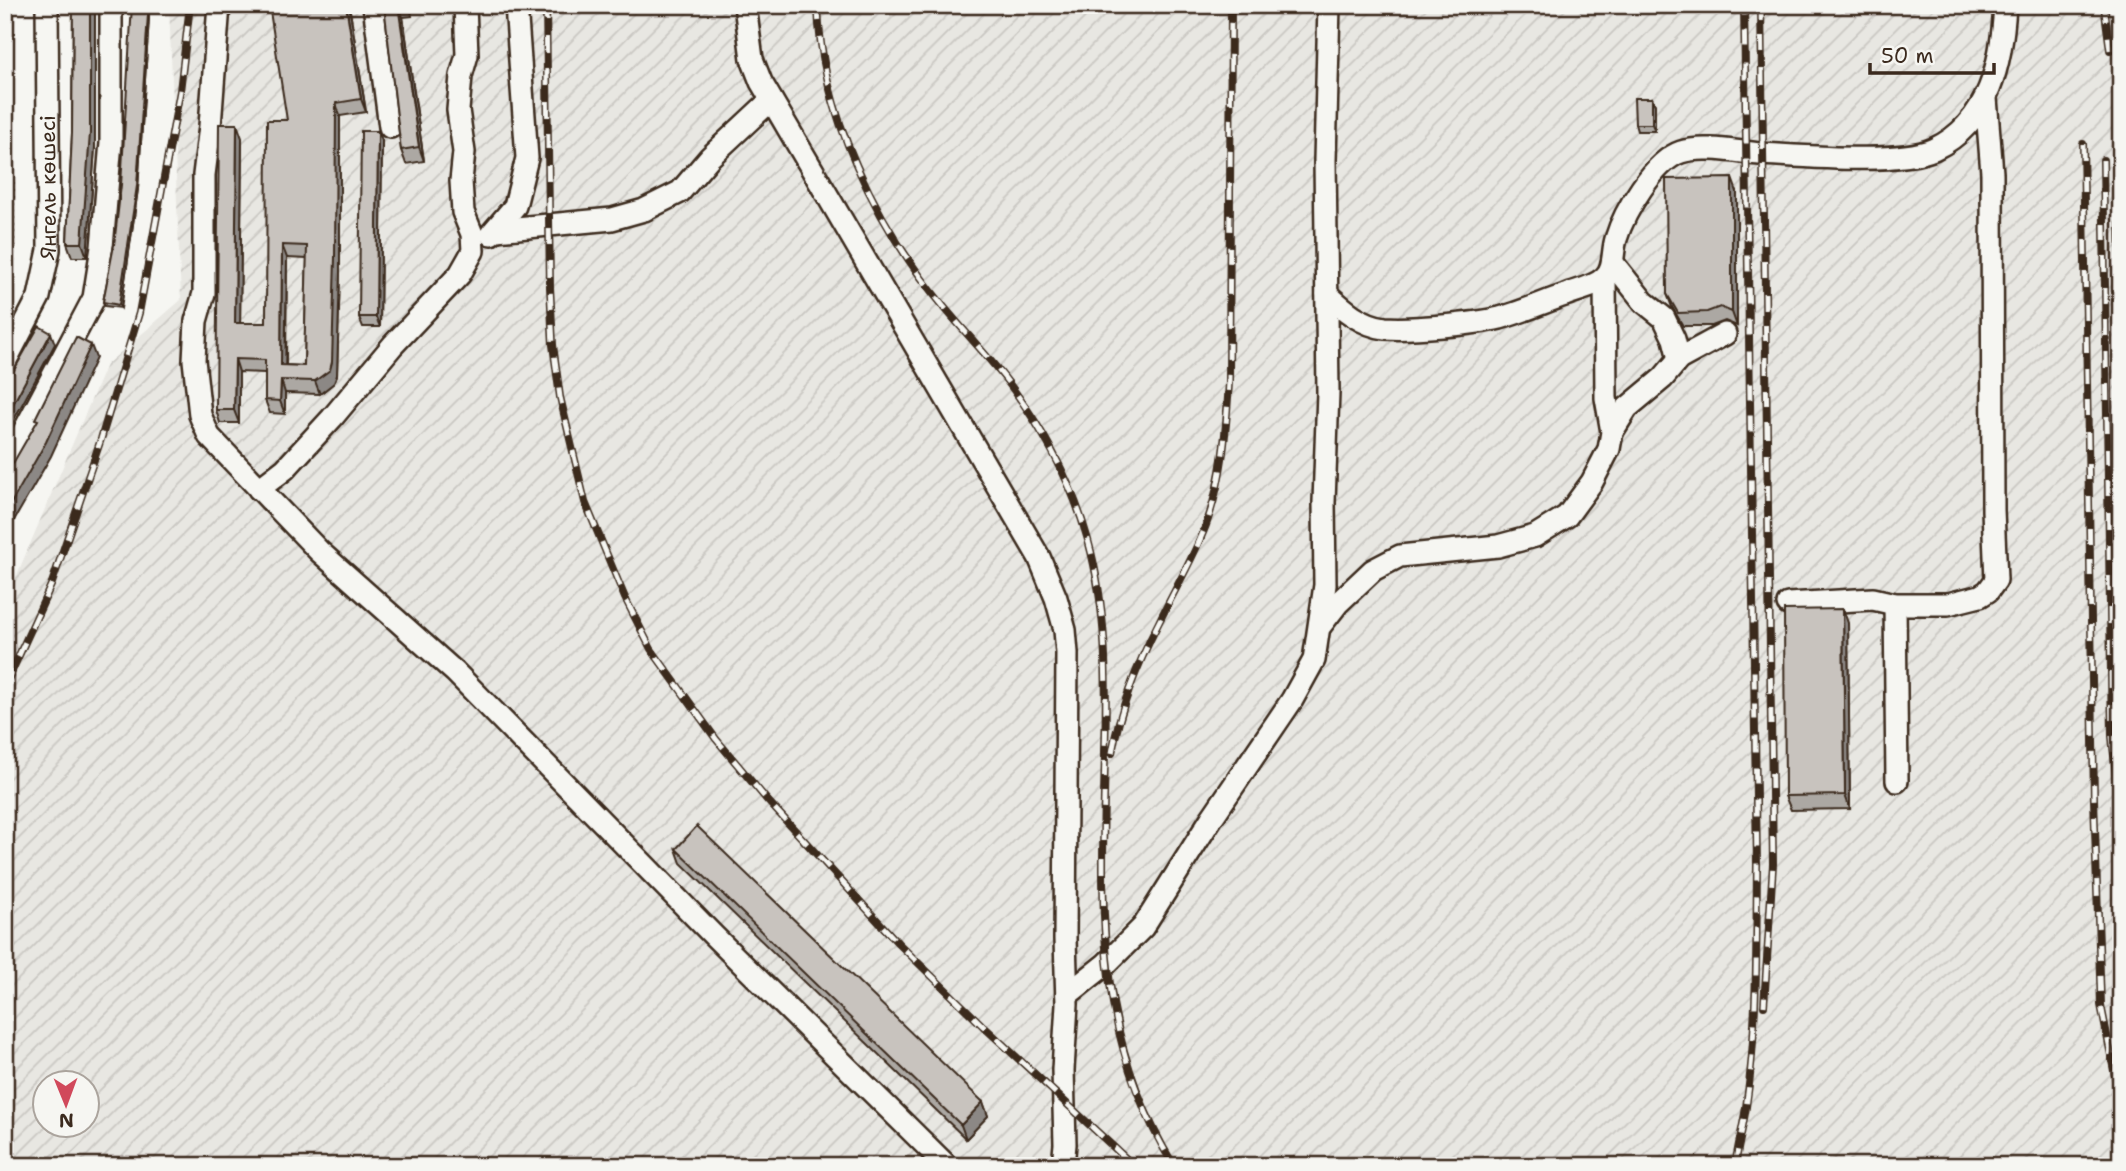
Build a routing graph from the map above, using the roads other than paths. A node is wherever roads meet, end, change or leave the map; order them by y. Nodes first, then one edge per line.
1 (47, 5) edge
2 (111, 5) edge
3 (219, 5) edge
4 (374, 5) edge
5 (465, 5) edge
6 (516, 5) edge
7 (745, 5) edge
8 (1329, 5) edge
9 (2005, 5) edge
10 (1986, 98) junction
11 (771, 100) junction
12 (390, 127) dead end
13 (496, 230) junction
14 (473, 251) junction
15 (1609, 270) junction
16 (1327, 294) junction
17 (1725, 334) dead end
18 (1679, 359) junction
19 (5, 362) edge
20 (1612, 432) junction
21 (5, 467) edge
22 (259, 489) junction
23 (1788, 604) dead end
24 (1895, 604) junction
25 (1321, 625) junction
26 (1897, 782) dead end
27 (1067, 995) junction
28 (947, 1166) edge
29 (1063, 1166) edge

1 - 19 street, Янгель көшесі
2 - 21 street
3 - 22 street
4 - 12 street
5 - 14 street
6 - 13 street
7 - 11 street
8 - 16 street
9 - 10 street
10 - 15 street
10 - 24 street
11 - 13 street
11 - 27 street
13 - 14 street
14 - 22 street
15 - 16 street
15 - 18 street
15 - 20 street
16 - 25 street
17 - 18 street
18 - 20 street
20 - 25 street
22 - 28 street
23 - 24 street
24 - 26 street
25 - 27 street
27 - 29 street

